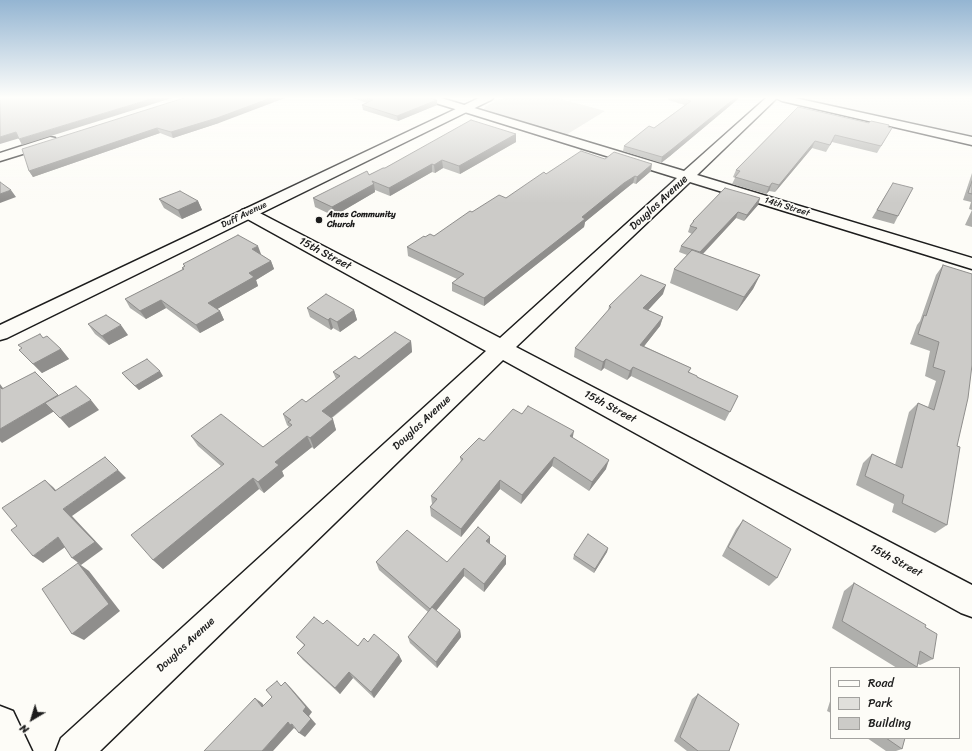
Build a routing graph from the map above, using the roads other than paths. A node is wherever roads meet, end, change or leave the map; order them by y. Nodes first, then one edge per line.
1 (413, 133) edge
2 (547, 133) edge
3 (734, 133) edge
4 (937, 133) edge
5 (60, 138) edge
6 (972, 141) edge
7 (0, 157) edge
8 (688, 176) junction
9 (248, 213) junction
10 (972, 264) edge
11 (0, 333) edge
12 (501, 349) junction
13 (972, 602) edge
14 (0, 724) edge
15 (14, 751) edge
16 (74, 751) edge

1 - 9 street, Duff Avenue
2 - 8 street, 14th Street
3 - 8 street, Douglas Avenue
4 - 6 street
5 - 7 street
8 - 10 street, 14th Street
8 - 12 street, Douglas Avenue
9 - 11 street, Duff Avenue
9 - 12 street, 15th Street
12 - 13 street, 15th Street
12 - 16 street, Douglas Avenue
14 - 15 street

